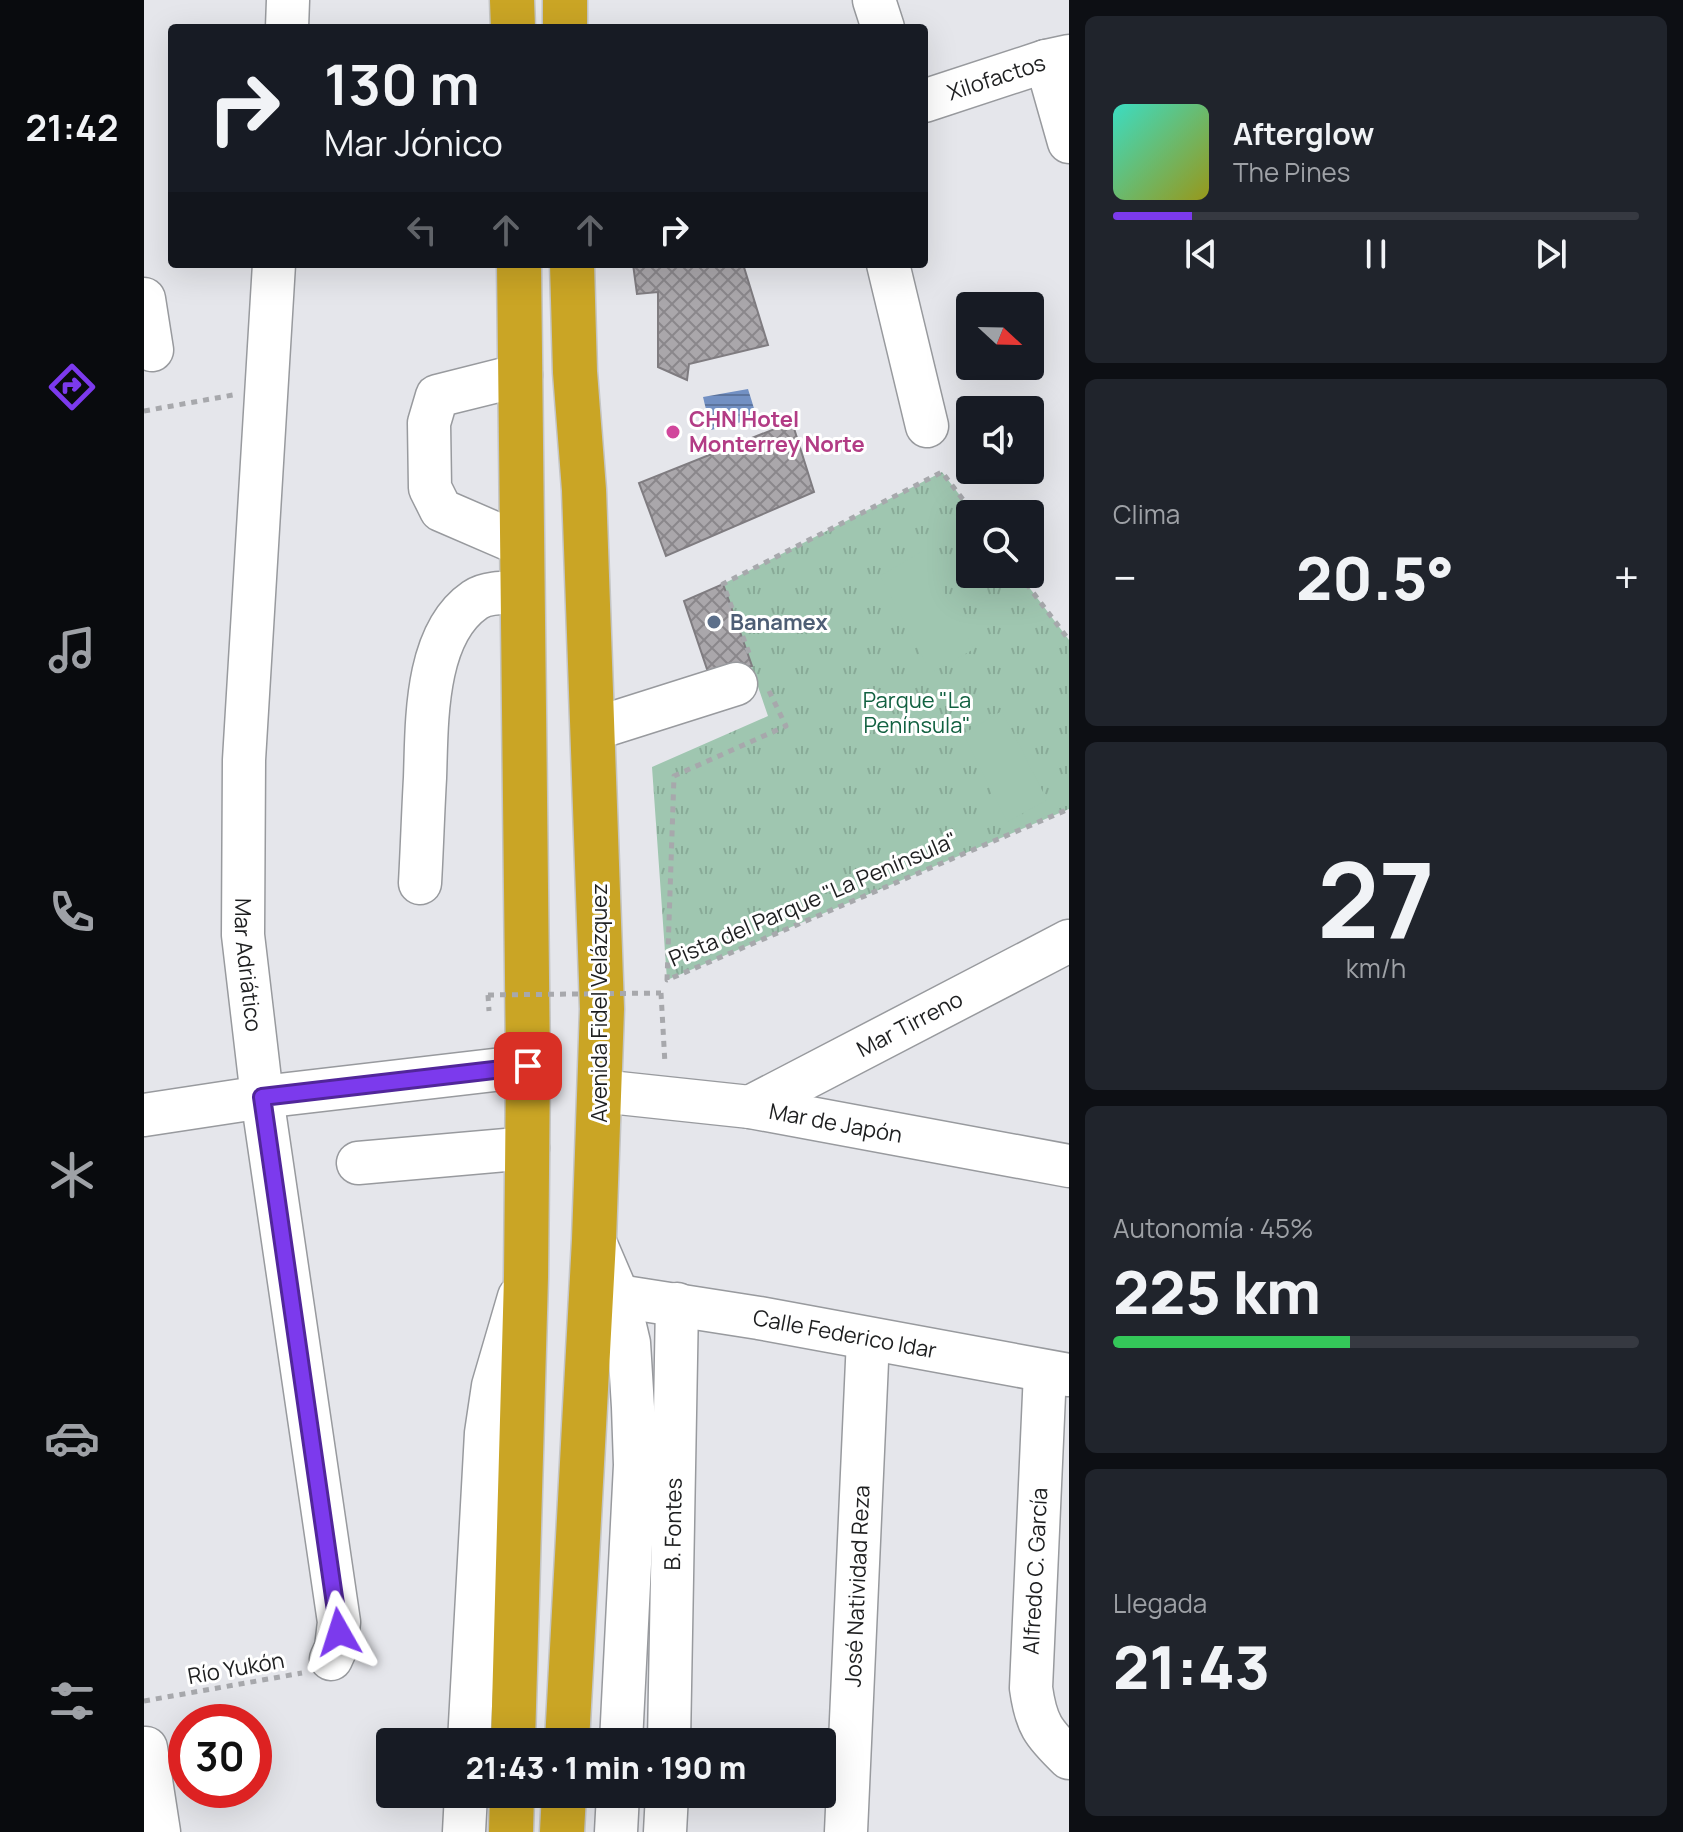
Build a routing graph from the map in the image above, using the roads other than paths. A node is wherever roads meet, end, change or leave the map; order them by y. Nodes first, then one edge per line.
1 (288, 0) edge
2 (512, 0) edge
3 (565, 0) edge
4 (874, 0) edge
5 (287, 24) edge
6 (513, 24) edge
7 (565, 24) edge
8 (882, 24) edge
9 (1058, 58) edge
10 (928, 100) edge
11 (1069, 142) edge
12 (274, 268) edge
13 (519, 268) edge
14 (572, 268) edge
15 (889, 268) edge
16 (144, 299) edge
17 (152, 350) dead end
18 (521, 375) junction
19 (927, 426) dead end
20 (522, 545) junction
21 (523, 593) junction
22 (751, 675) road end
23 (594, 729) junction
24 (420, 883) dead end
25 (1069, 941) edge
26 (528, 1066) junction
27 (600, 1091) junction
28 (262, 1097) junction
29 (750, 1107) junction
30 (144, 1115) edge
31 (528, 1148) junction
32 (358, 1163) dead end
33 (1069, 1166) edge
34 (594, 1240) junction
35 (526, 1277) junction
36 (618, 1296) junction
37 (677, 1304) junction
38 (868, 1339) junction
39 (1057, 1373) edge
40 (331, 1659) road end
41 (470, 1728) edge
42 (513, 1728) edge
43 (568, 1728) edge
44 (622, 1728) edge
45 (669, 1728) edge
46 (146, 1748) dead end
47 (1069, 1758) edge
48 (465, 1808) edge
49 (512, 1808) edge
50 (563, 1808) edge
51 (617, 1808) edge
52 (666, 1808) edge
53 (159, 1832) edge
54 (464, 1832) edge
55 (511, 1832) edge
56 (562, 1832) edge
57 (616, 1832) edge
58 (665, 1832) edge
59 (846, 1832) edge

1 - 5 street
2 - 6 highway
3 - 7 highway
4 - 8 street
9 - 10 street, Xilofactos
9 - 11 street
12 - 28 street, Mar Adriático
13 - 18 highway
14 - 23 highway, Avenida Fidel Velázquez
15 - 19 street
16 - 17 street
18 - 20 highway
18 - 20 street
20 - 21 highway
21 - 24 street
21 - 26 highway
22 - 23 street
23 - 27 highway, Avenida Fidel Velázquez
25 - 29 street, Mar Tirreno
26 - 28 street
26 - 31 highway
27 - 29 street, Mar de Japón
27 - 34 highway, Avenida Fidel Velázquez
28 - 30 street
28 - 40 street, Mar Adriático
29 - 33 street, Mar de Japón
31 - 32 street
31 - 35 highway
34 - 36 street
34 - 43 highway, Avenida Fidel Velázquez
35 - 41 street
35 - 42 highway
36 - 37 street, Calle Federico Idar
36 - 44 street
37 - 38 street, Calle Federico Idar
37 - 45 street, B. Fontes
38 - 39 street, Calle Federico Idar
38 - 59 street, José Natividad Reza
39 - 47 street, Alfredo C. García
46 - 53 street
48 - 54 street
49 - 55 highway
50 - 56 highway
51 - 57 street
52 - 58 street

